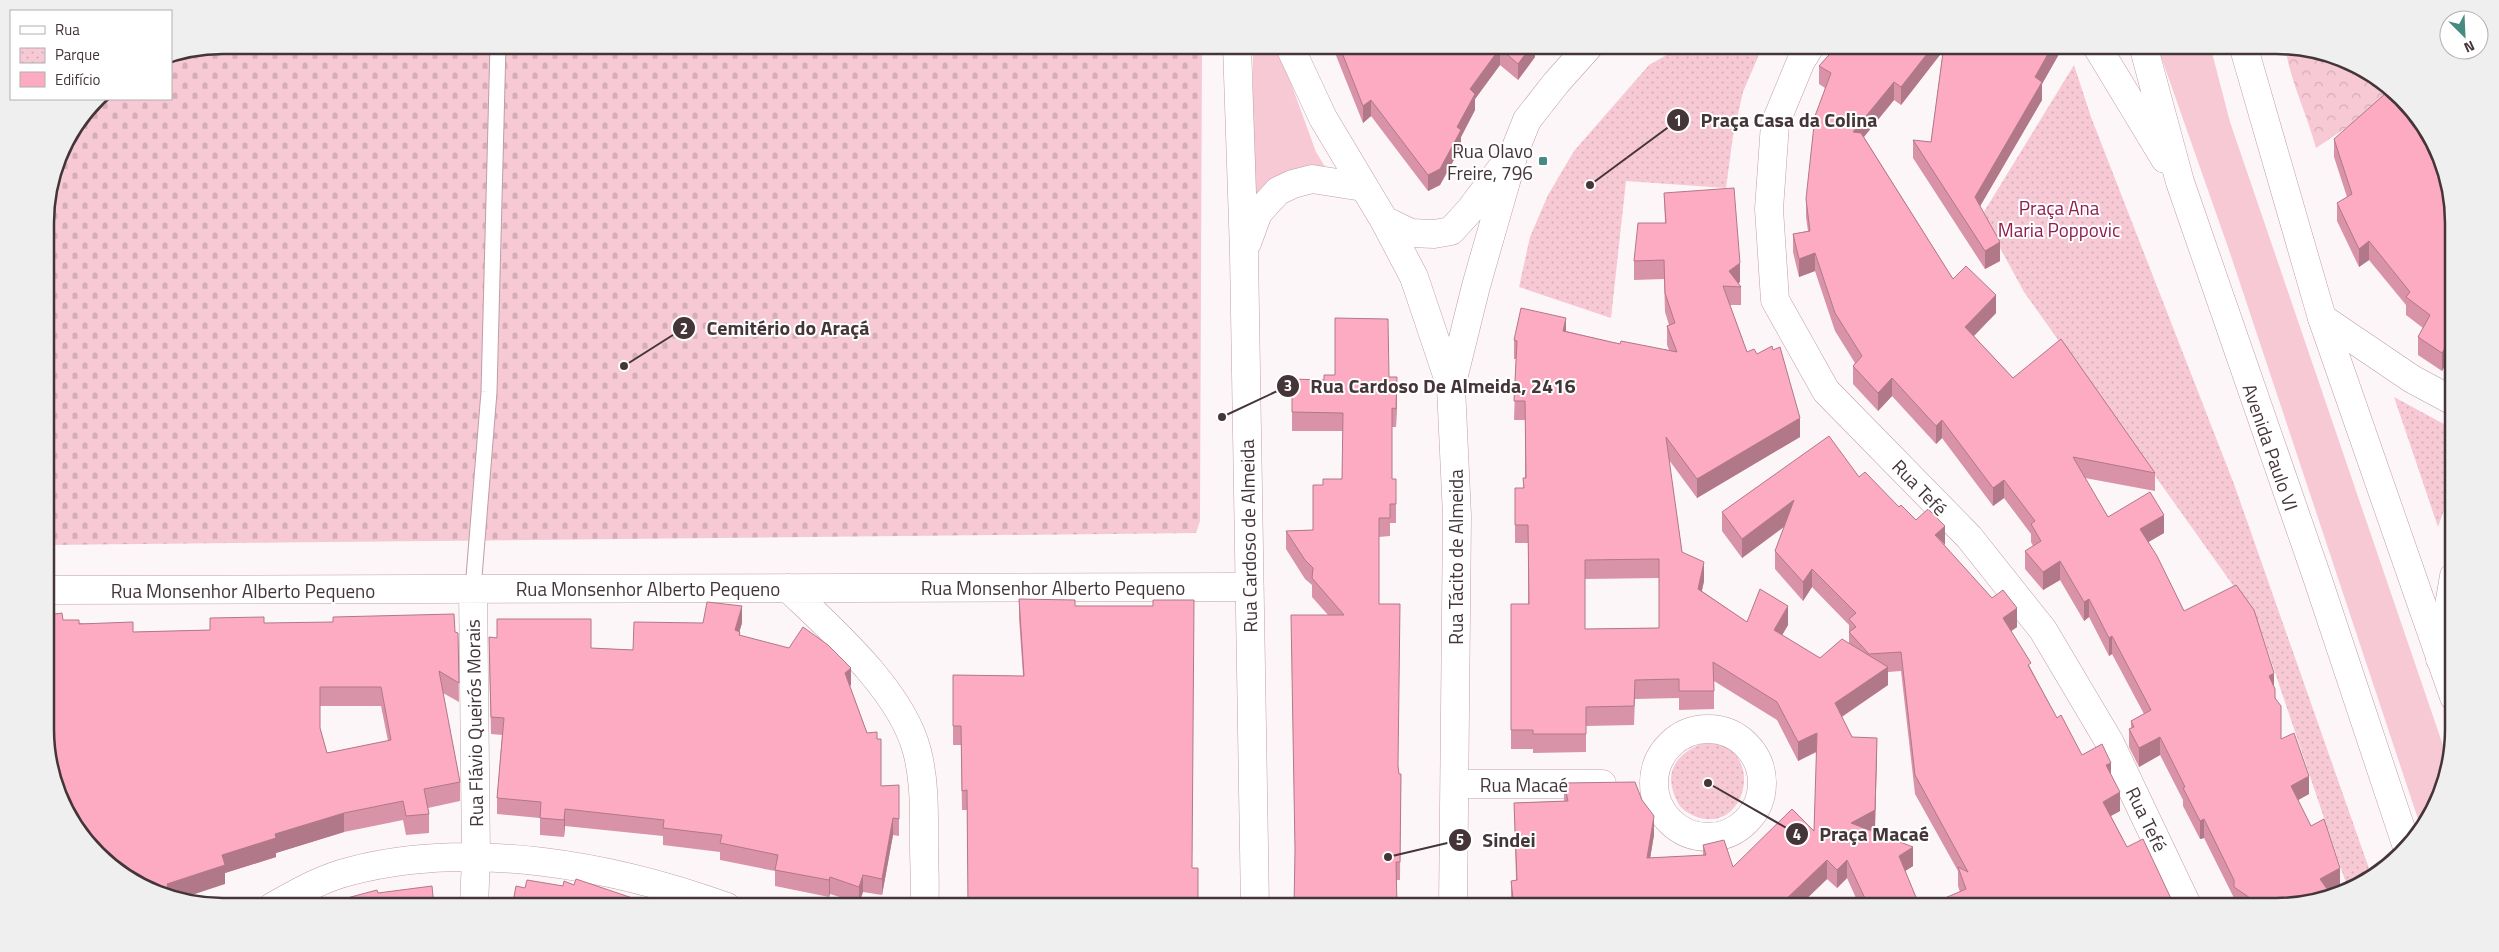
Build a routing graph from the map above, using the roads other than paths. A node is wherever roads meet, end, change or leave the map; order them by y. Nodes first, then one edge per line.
1 (498, 54) edge
2 (1237, 54) edge
3 (1293, 54) edge
4 (1582, 54) edge
5 (1805, 54) edge
6 (2102, 54) edge
7 (2146, 54) edge
8 (2246, 54) edge
9 (1515, 150) junction
10 (2180, 182) junction
11 (1363, 187) junction
12 (1384, 220) junction
13 (1244, 252) junction
14 (2322, 318) junction
15 (1451, 387) junction
16 (2445, 397) edge
17 (788, 588) junction
18 (1248, 588) junction
19 (473, 589) junction
20 (54, 590) edge
21 (2445, 629) edge
22 (2440, 659) junction
23 (2445, 673) edge
24 (1455, 784) junction
25 (1637, 784) edge
26 (2404, 839) edge
27 (476, 857) junction
28 (288, 898) edge
29 (474, 898) edge
30 (697, 898) edge
31 (924, 898) edge
32 (1255, 898) edge
33 (1453, 898) edge
34 (2184, 898) edge

1 - 19 lane
2 - 13 main road, Rua Cardoso de Almeida
3 - 11 main road
4 - 9 main road
5 - 34 main road, Rua Tefé
6 - 10 main road
7 - 10 main road, Avenida Paulo VI
8 - 14 main road
9 - 12 main road
9 - 15 main road
10 - 26 main road, Avenida Paulo VI
11 - 12 main road
11 - 13 main road
12 - 15 main road, Rua Tácito de Almeida
13 - 18 main road, Rua Cardoso de Almeida
14 - 16 main road
14 - 22 main road
15 - 24 main road, Rua Tácito de Almeida
17 - 18 main road, Rua Monsenhor Alberto Pequeno
17 - 19 main road, Rua Monsenhor Alberto Pequeno
17 - 31 main road
18 - 32 main road, Rua Cardoso de Almeida
19 - 20 main road, Rua Monsenhor Alberto Pequeno
19 - 27 main road, Rua Flávio Queirós Morais
21 - 22 main road
22 - 23 main road
24 - 25 main road, Rua Macaé
24 - 33 main road, Rua Tácito de Almeida
27 - 28 main road
27 - 29 main road, Rua Flávio Queirós Morais
27 - 30 main road

